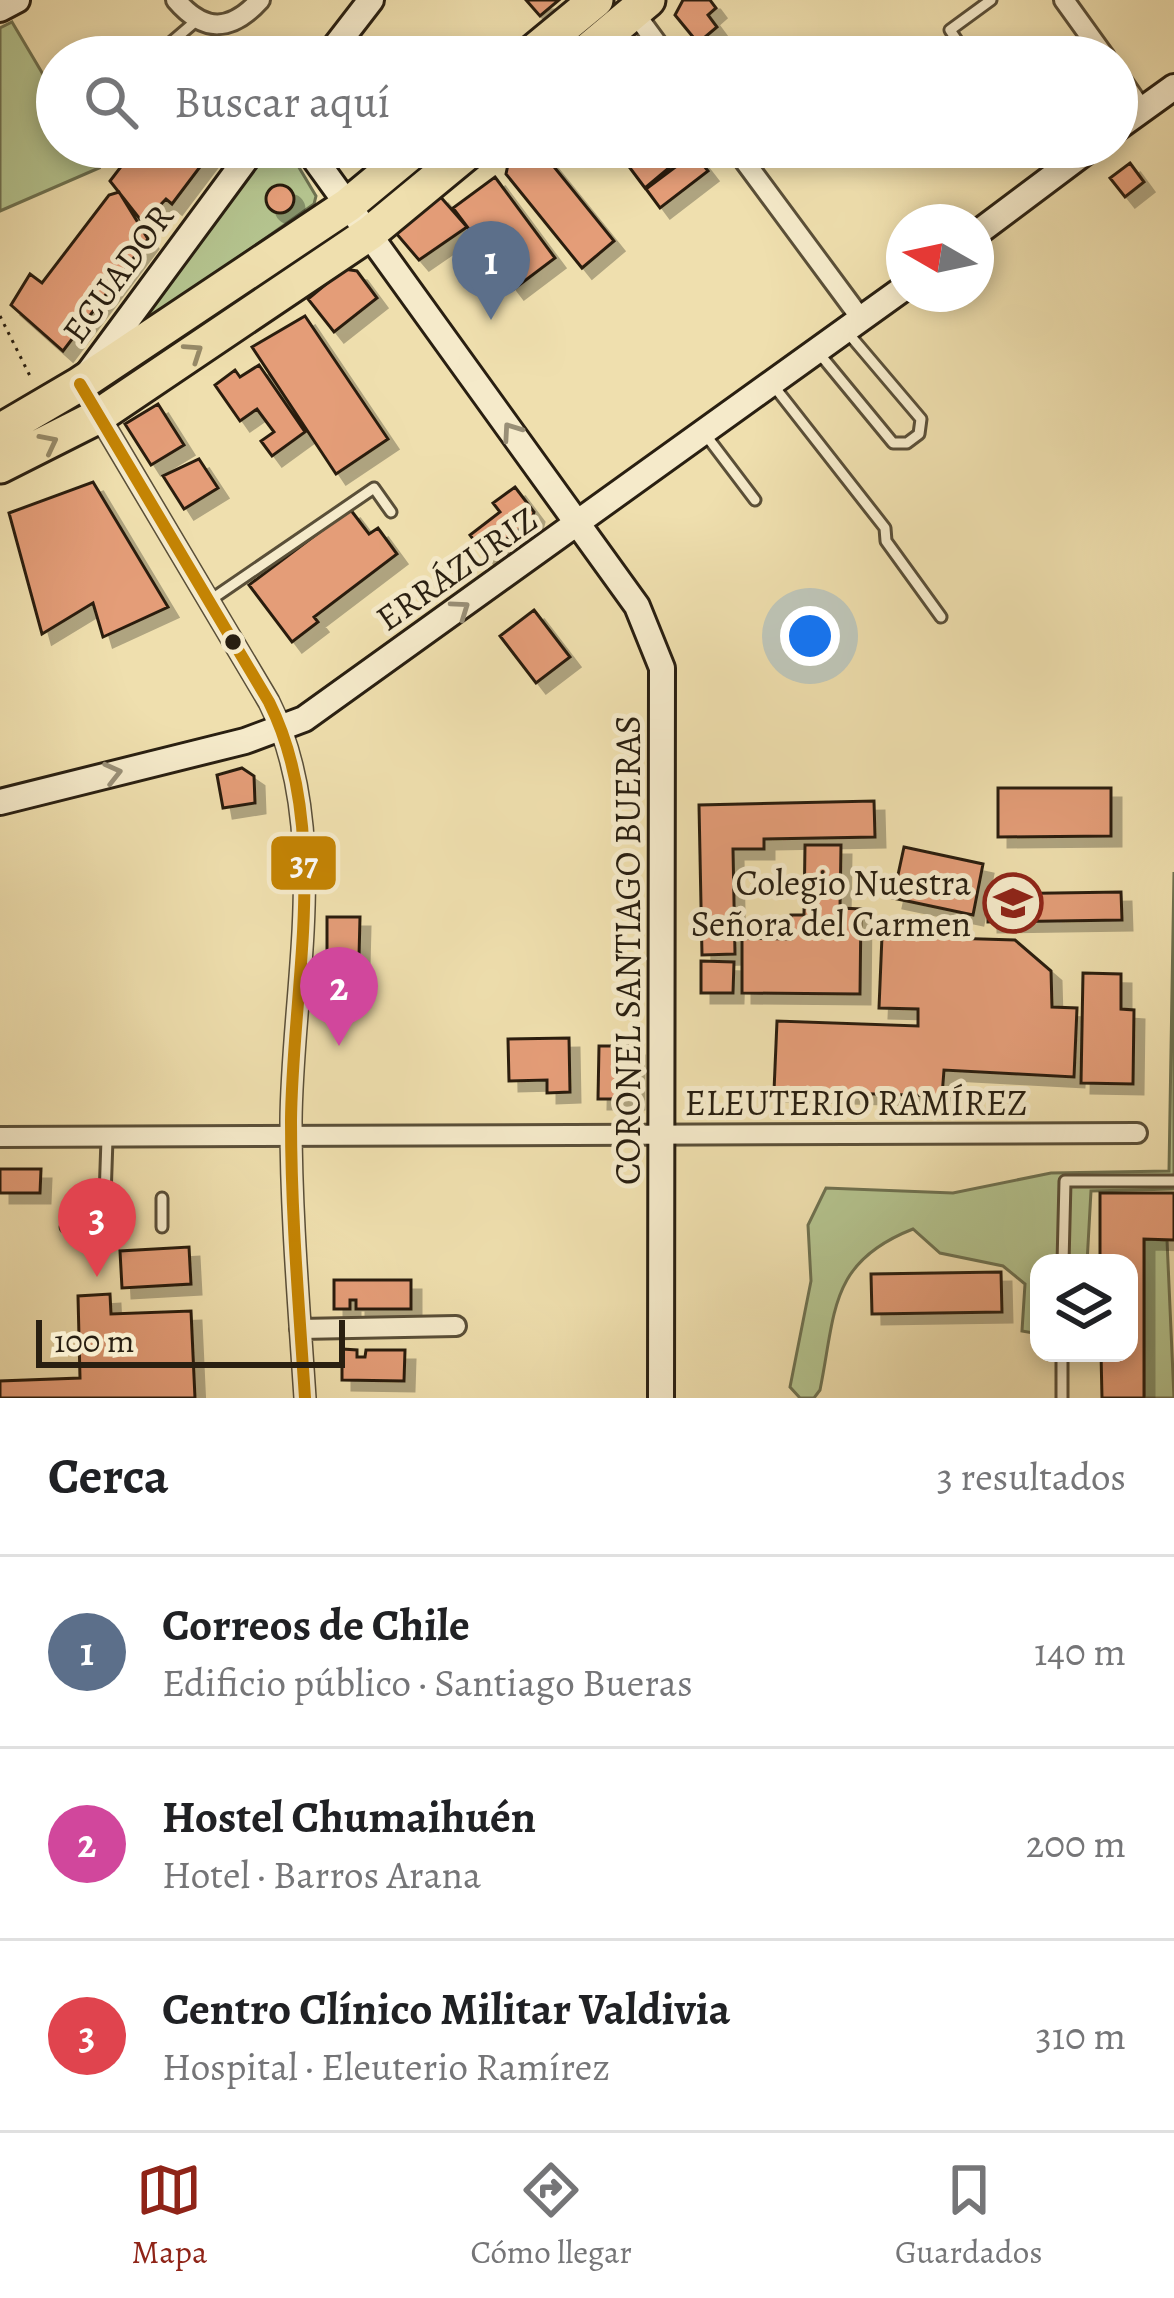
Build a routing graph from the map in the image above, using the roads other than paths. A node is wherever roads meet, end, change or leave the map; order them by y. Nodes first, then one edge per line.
1 (17, 0) edge
2 (176, 0) edge
3 (260, 0) edge
4 (371, 0) edge
5 (596, 0) edge
6 (992, 0) edge
7 (1064, 0) edge
8 (641, 6) edge
9 (0, 9) edge
10 (196, 21) junction
11 (178, 36) edge
12 (343, 36) edge
13 (552, 36) edge
14 (605, 36) edge
15 (656, 36) edge
16 (954, 36) edge
17 (1090, 36) edge
18 (1174, 87) edge
19 (1138, 104) edge
20 (1142, 110) junction
21 (1138, 113) edge
22 (239, 168) edge
23 (321, 168) edge
24 (393, 168) edge
25 (449, 168) edge
26 (748, 168) edge
27 (1064, 168) edge
28 (348, 205) junction
29 (994, 220) edge
30 (370, 233) junction
31 (886, 301) edge
32 (854, 325) junction
33 (818, 352) junction
34 (80, 384) junction
35 (773, 385) junction
36 (97, 417) junction
37 (0, 431) edge
38 (705, 434) junction
39 (0, 466) edge
40 (755, 500) dead end
41 (391, 512) dead end
42 (578, 526) junction
43 (209, 601) junction
44 (940, 617) dead end
45 (283, 729) junction
46 (0, 802) edge
47 (1137, 1133) dead end
48 (661, 1136) junction
49 (0, 1137) edge
50 (107, 1139) junction
51 (292, 1139) junction
52 (1174, 1181) edge
53 (162, 1198) dead end
54 (66, 1227) dead end
55 (162, 1227) dead end
56 (1064, 1254) edge
57 (456, 1325) dead end
58 (301, 1329) junction
59 (1062, 1362) edge
60 (305, 1398) edge
61 (661, 1398) edge
62 (1062, 1398) edge

1 - 9 main road
2 - 10 street
3 - 10 street
4 - 12 main road
5 - 13 highway
6 - 16 lane
7 - 17 street
8 - 14 highway
8 - 15 street
10 - 11 lane
18 - 20 main road
19 - 20 street
20 - 21 main road
22 - 34 main road, ECUADOR
23 - 28 main road, CORONEL SANTIAGO BUERAS
24 - 28 highway
25 - 30 highway
26 - 32 street
27 - 29 main road
28 - 30 main road, CORONEL SANTIAGO BUERAS
28 - 34 highway
36 -> 30 highway
42 -> 30 main road, CORONEL SANTIAGO BUERAS
31 - 32 main road, ERRÁZURIZ
32 - 33 main road, ERRÁZURIZ
32 - 33 lane
33 - 35 main road, ERRÁZURIZ
34 - 36 street
34 - 37 highway
35 - 38 main road, ERRÁZURIZ
35 - 44 lane
39 -> 36 highway
36 - 43 street
38 - 40 lane
38 - 42 main road, ERRÁZURIZ
41 - 43 lane
45 -> 42 main road, ERRÁZURIZ
42 - 48 main road, CORONEL SANTIAGO BUERAS
43 - 45 street
46 -> 45 main road, ERRÁZURIZ
45 - 51 street
47 - 48 street, ELEUTERIO RAMÍREZ
48 - 51 street, ELEUTERIO RAMÍREZ
48 - 61 main road, CORONEL SANTIAGO BUERAS
49 - 50 street, ELEUTERIO RAMÍREZ
50 - 51 street, ELEUTERIO RAMÍREZ
50 - 54 lane
51 - 58 street
52 - 56 lane
53 - 55 lane
57 - 58 street
58 - 60 street
59 - 62 lane

